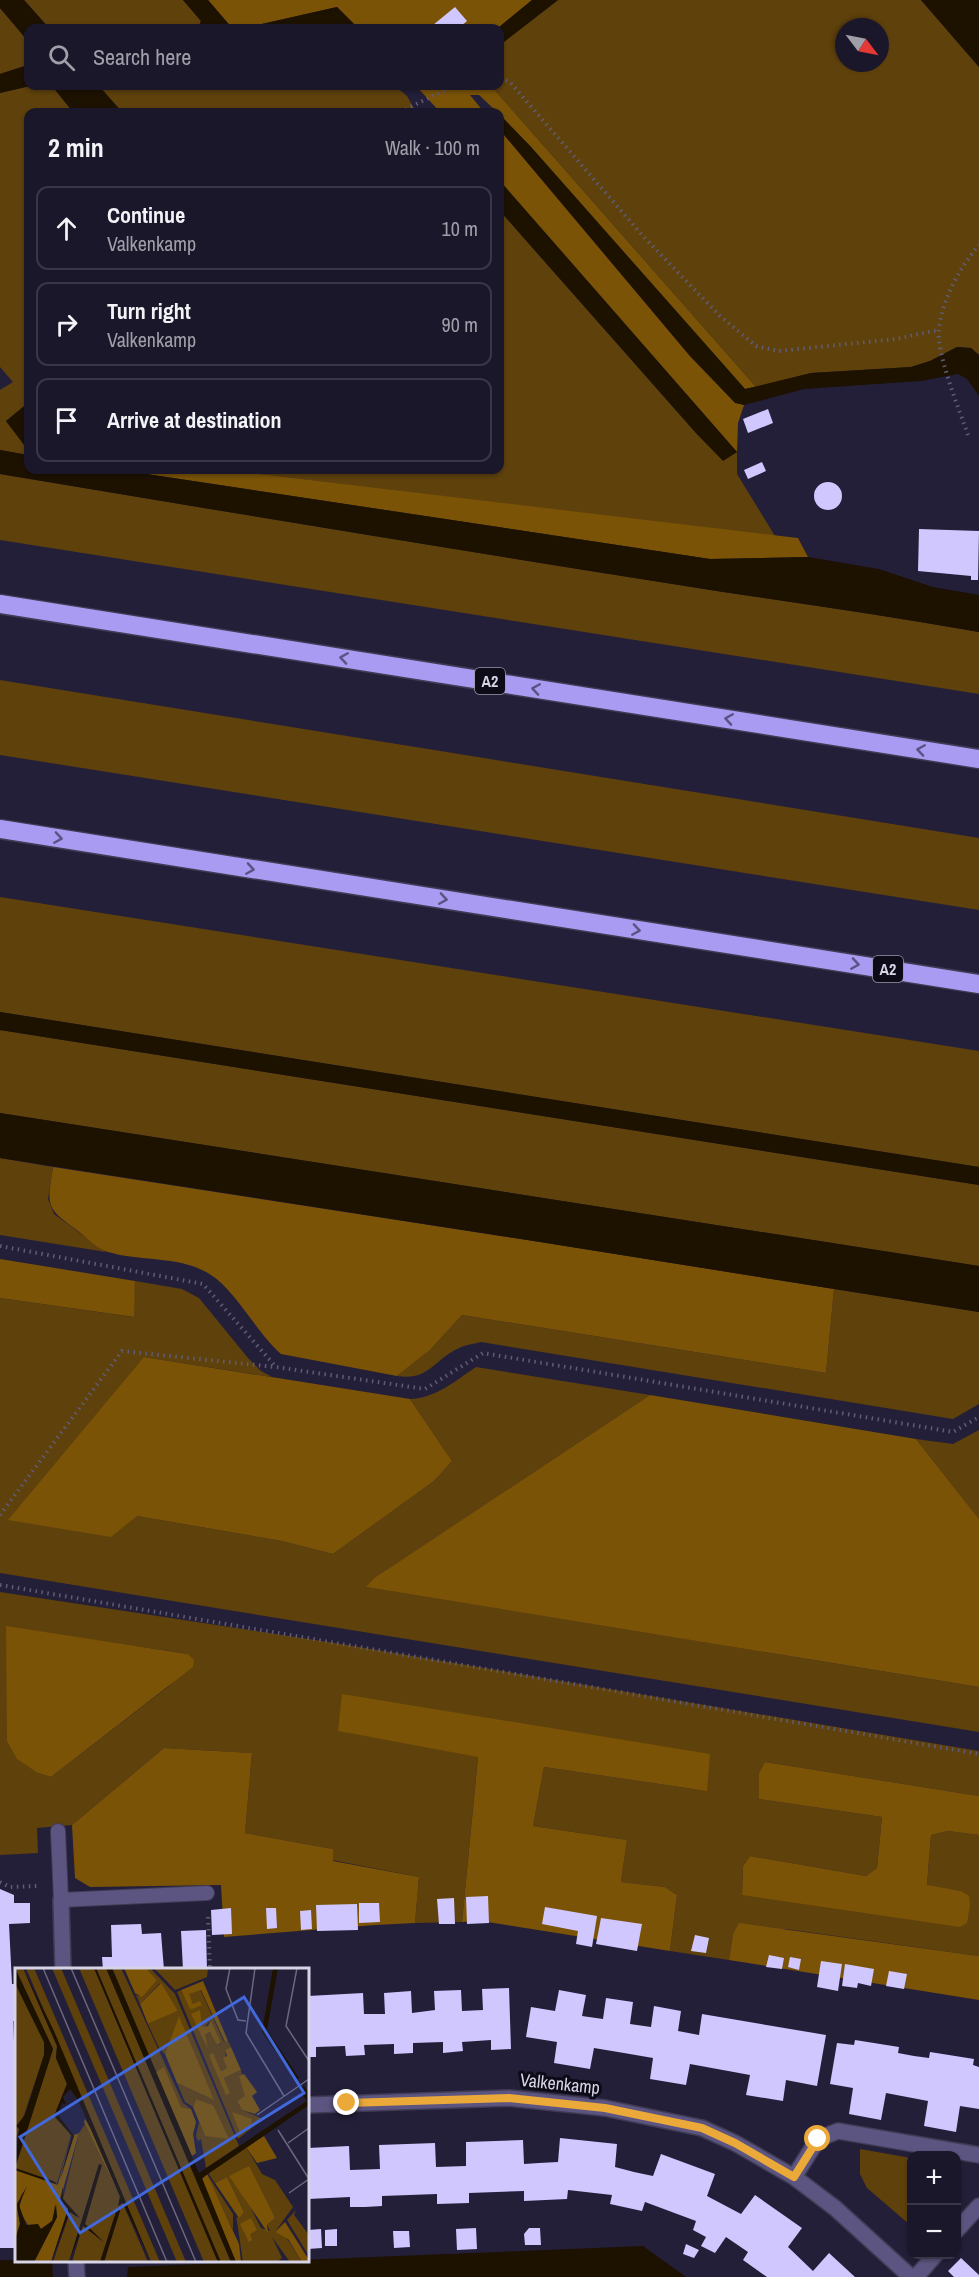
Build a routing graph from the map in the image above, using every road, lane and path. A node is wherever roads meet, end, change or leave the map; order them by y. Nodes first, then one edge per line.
1 (504, 80) edge
2 (440, 90) edge
3 (407, 108) edge
4 (979, 245) edge
5 (938, 330) junction
6 (968, 435) dead end
7 (0, 604) edge
8 (979, 759) edge
9 (0, 829) edge
10 (979, 984) edge
11 (0, 1246) edge
12 (276, 1367) junction
13 (979, 1417) edge
14 (0, 1515) edge
15 (0, 1585) edge
16 (979, 1754) edge
17 (58, 1831) dead end
18 (0, 1882) edge
19 (61, 1892) junction
20 (207, 1893) joint
21 (63, 1968) edge
22 (210, 1968) edge
23 (309, 2105) edge
24 (979, 2155) edge
25 (794, 2177) junction
26 (979, 2206) edge
27 (961, 2226) edge
28 (931, 2259) edge
29 (76, 2262) edge
30 (77, 2277) edge
31 (914, 2277) edge

1 - 5 path
2 - 3 path
4 - 5 path
5 - 6 path
8 -> 7 highway, A2
9 -> 10 highway, A2
11 - 12 path
12 - 13 path
12 - 14 path
15 - 16 path
17 - 19 lane
18 - 19 path
19 - 20 lane
19 - 21 street
20 - 22 path
23 - 25 street, Valkenkamp
24 - 25 street
25 - 31 street, Valkenkamp
26 - 27 street
28 - 31 street, Valkenkamp
29 - 30 street

